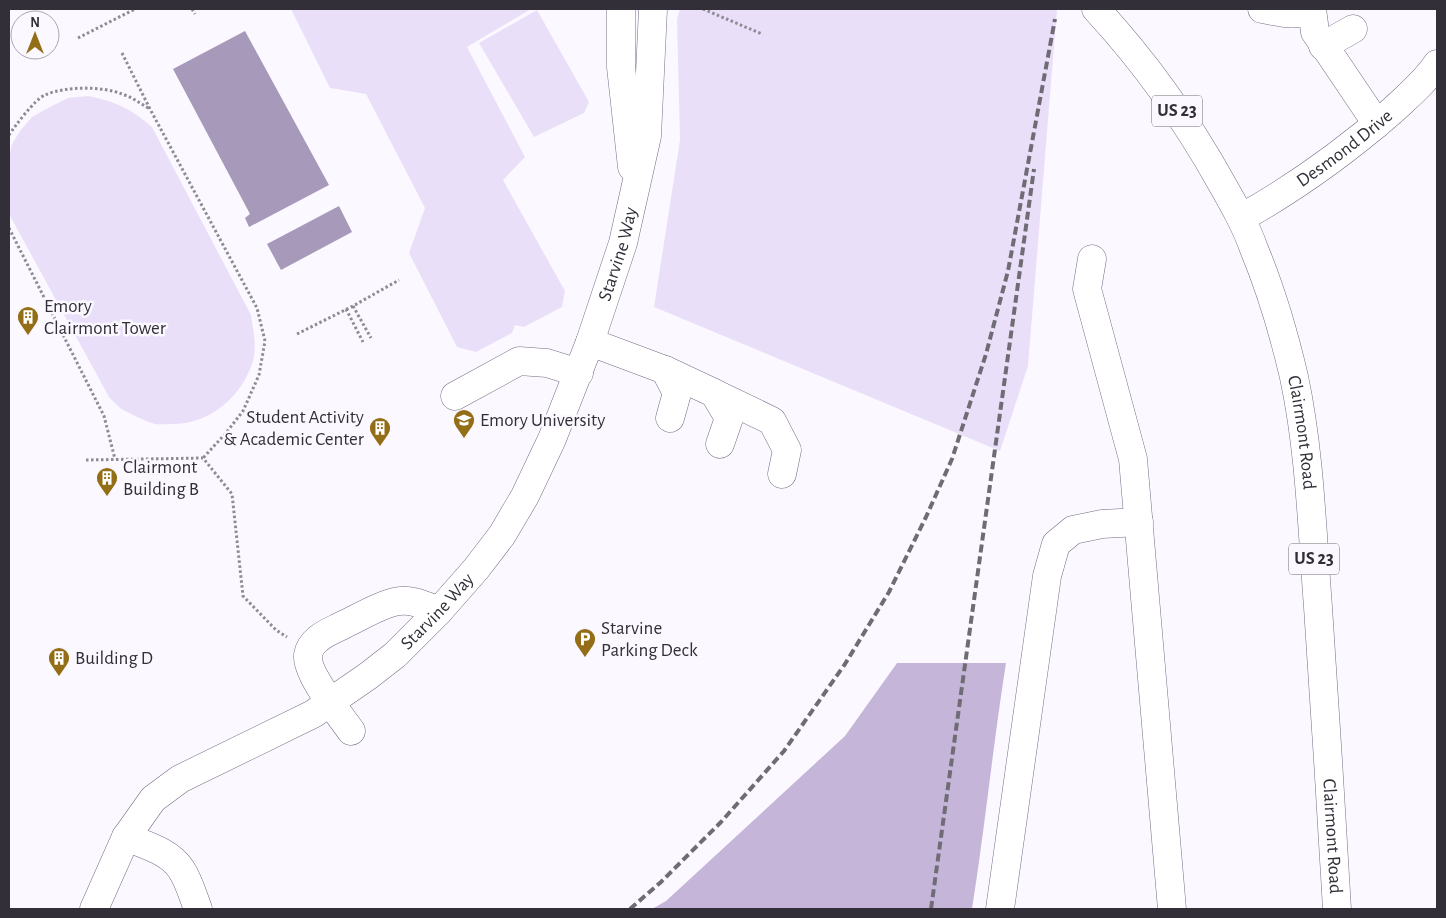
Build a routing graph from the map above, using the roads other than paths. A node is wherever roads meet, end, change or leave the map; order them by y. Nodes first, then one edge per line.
1 (621, 9) edge
2 (653, 9) edge
3 (1096, 9) edge
4 (1262, 9) edge
5 (1310, 9) edge
6 (1353, 29) dead end
7 (1323, 46) junction
8 (1437, 64) edge
9 (1377, 124) junction
10 (634, 193) junction
11 (1241, 218) junction
12 (1092, 259) dead end
13 (590, 342) junction
14 (665, 370) junction
15 (579, 373) junction
16 (714, 393) junction
17 (455, 396) dead end
18 (670, 418) dead end
19 (720, 444) dead end
20 (782, 474) dead end
21 (1139, 522) junction
22 (438, 611) junction
23 (330, 702) junction
24 (351, 731) dead end
25 (126, 837) junction
26 (94, 909) edge
27 (198, 909) edge
28 (1000, 909) edge
29 (1172, 909) edge
30 (1337, 909) edge

1 - 10 street, Starvine Way
2 - 10 street, Starvine Way
3 - 11 street, Clairmont Road / US 23
4 - 5 street
5 - 7 street
6 - 7 street
7 - 9 street
8 - 9 street, Desmond Drive
9 - 11 street, Desmond Drive
10 - 13 street, Starvine Way
11 - 30 street, Clairmont Road / US 23
12 - 21 street
13 - 14 street
13 - 15 street, Starvine Way
14 - 16 street
14 - 18 street
15 - 17 street
15 - 22 street, Starvine Way
16 - 19 street
16 - 20 street
21 - 28 street
21 - 29 street
22 - 23 street, Starvine Way
22 - 23 street
23 - 24 street
23 - 25 street, Starvine Way
25 - 26 street, Starvine Way
25 - 27 street

